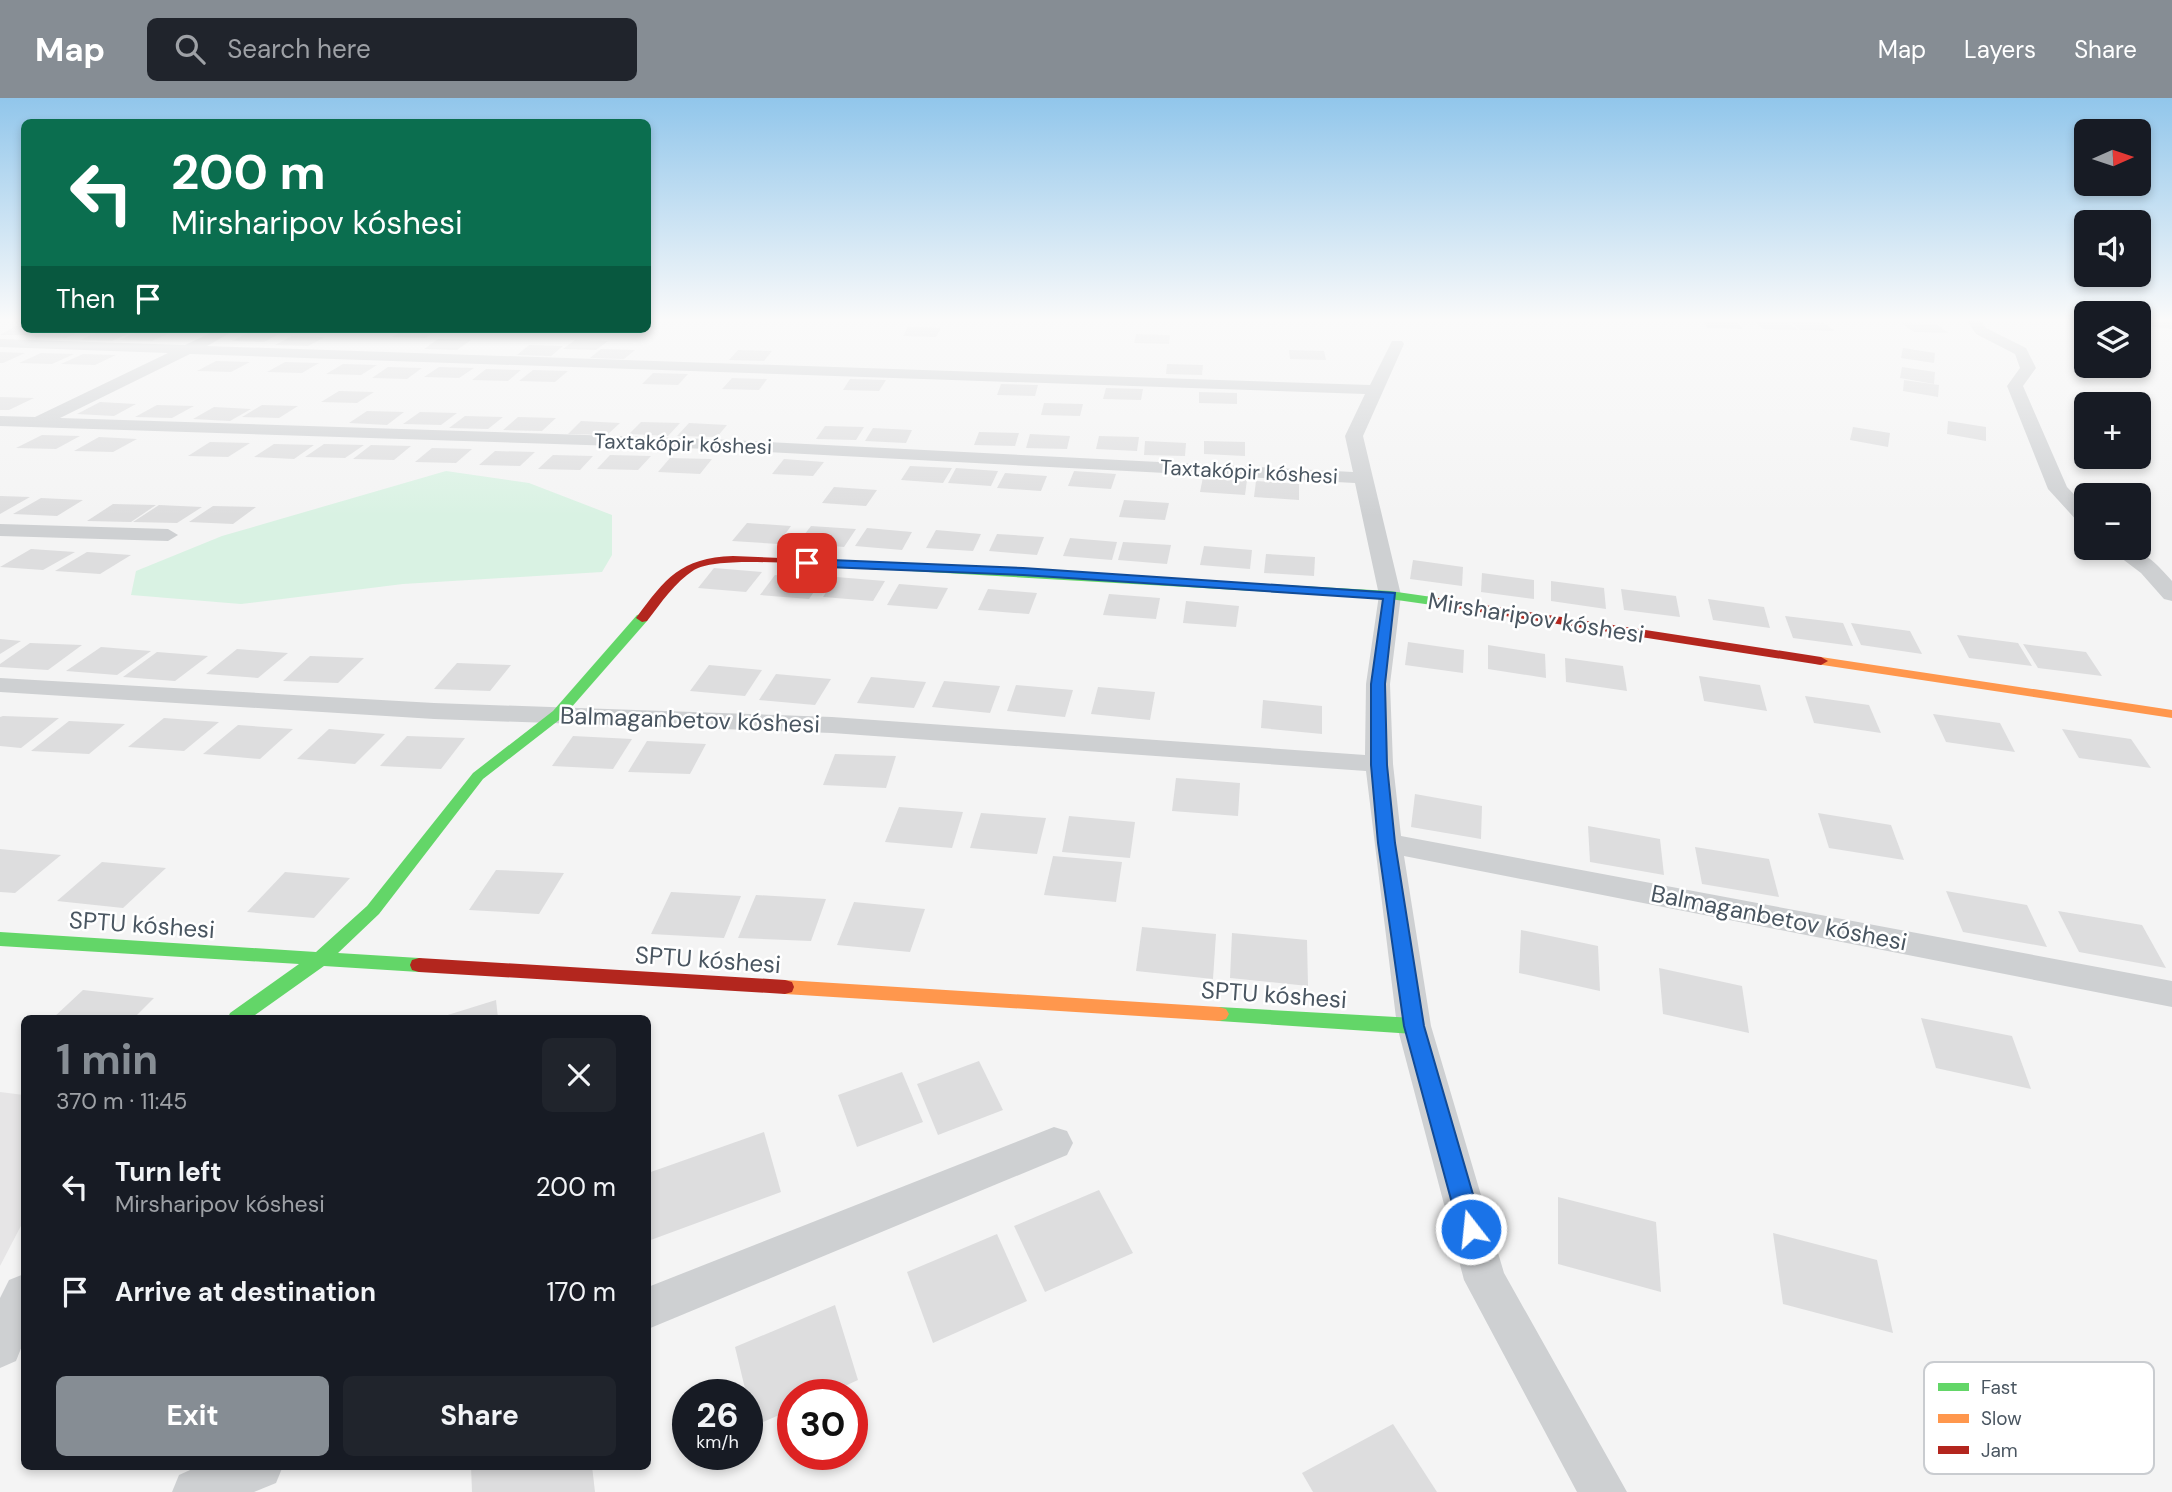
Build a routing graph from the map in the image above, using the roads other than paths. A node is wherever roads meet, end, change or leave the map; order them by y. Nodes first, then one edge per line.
1 (111, 386) edge
2 (1259, 386) edge
3 (1378, 386) edge
4 (2015, 386) edge
5 (1376, 390) junction
6 (0, 421) edge
7 (37, 422) junction
8 (0, 440) edge
9 (1366, 478) junction
10 (2074, 506) edge
11 (0, 530) edge
12 (169, 535) dead end
13 (2137, 560) edge
14 (2172, 594) edge
15 (1390, 596) junction
16 (0, 685) edge
17 (558, 714) junction
18 (2172, 714) edge
19 (1379, 765) junction
20 (1387, 843) junction
21 (0, 939) edge
22 (320, 959) junction
23 (2172, 994) edge
24 (241, 1015) edge
25 (1414, 1026) junction
26 (1054, 1143) dead end
27 (21, 1300) edge
28 (651, 1307) edge
29 (0, 1346) edge
30 (249, 1470) edge
31 (196, 1492) edge
32 (1603, 1492) edge

1 - 7 street
2 - 5 street
3 - 5 street
4 - 10 street
5 - 9 street
6 - 7 street, Taxtakópir kóshesi
7 - 8 street
7 - 9 street, Taxtakópir kóshesi
9 - 15 street
11 - 12 street
13 - 14 street
15 - 17 street, Mirsharipov kóshesi
15 - 18 street, Mirsharipov kóshesi
15 - 19 street
16 - 17 street, Balmaganbetov kóshesi
17 - 19 street, Balmaganbetov kóshesi
17 - 22 street, Mirsharipov kóshesi
19 - 20 street
20 - 23 street, Balmaganbetov kóshesi
20 - 25 street
21 - 22 street, SPTU kóshesi
22 - 24 street, Mirsharipov kóshesi
22 - 25 street, SPTU kóshesi
25 - 32 street
26 - 28 street
27 - 29 street
30 - 31 street

